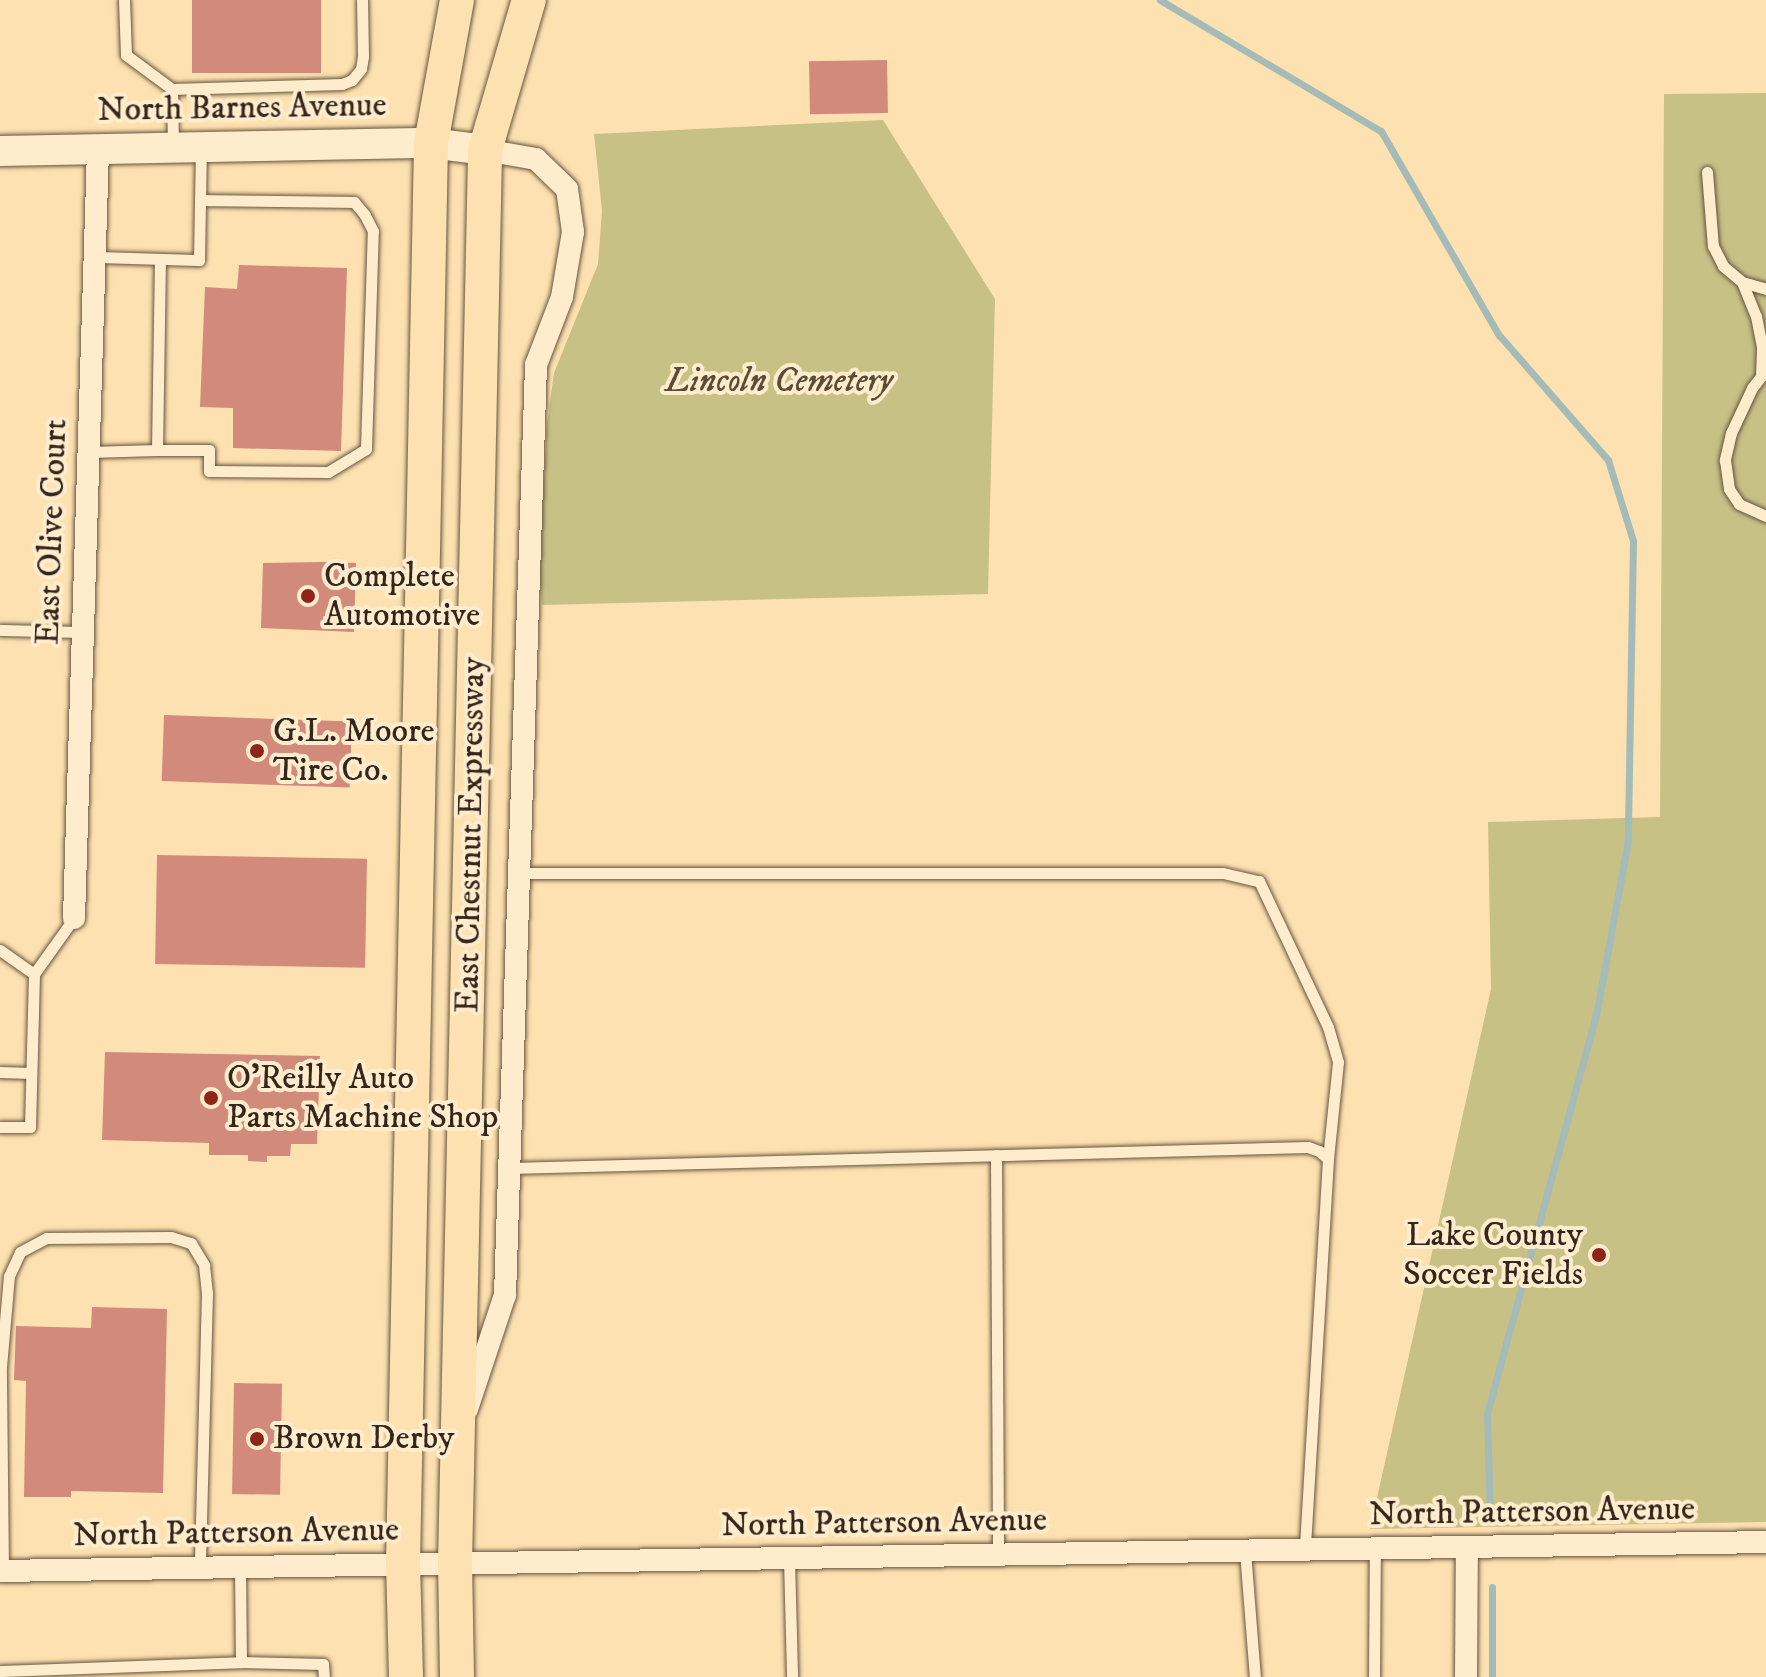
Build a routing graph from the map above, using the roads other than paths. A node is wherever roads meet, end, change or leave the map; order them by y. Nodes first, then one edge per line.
1 (124, 0) edge
2 (362, 0) edge
3 (457, 0) edge
4 (529, 0) edge
5 (172, 89) junction
6 (431, 143) junction
7 (187, 148) junction
8 (98, 149) junction
9 (485, 150) junction
10 (0, 151) edge
11 (1707, 172) dead end
12 (200, 200) junction
13 (95, 257) junction
14 (160, 259) junction
15 (1742, 282) junction
16 (1766, 289) edge
17 (1764, 373) edge
18 (157, 450) junction
19 (89, 452) junction
20 (1766, 516) edge
21 (0, 630) edge
22 (83, 632) junction
23 (519, 873) junction
24 (74, 918) joint
25 (0, 950) edge
26 (34, 974) junction
27 (0, 1072) edge
28 (31, 1073) junction
29 (0, 1127) edge
30 (996, 1155) junction
31 (1328, 1159) junction
32 (510, 1168) junction
33 (459, 1433) junction
34 (1766, 1542) edge
35 (1467, 1547) junction
36 (1375, 1549) junction
37 (1305, 1550) junction
38 (1245, 1551) junction
39 (998, 1555) junction
40 (789, 1559) junction
41 (403, 1564) junction
42 (455, 1564) junction
43 (240, 1567) junction
44 (200, 1568) junction
45 (2, 1571) edge
46 (241, 1662) junction
47 (0, 1671) edge
48 (136, 1671) edge
49 (324, 1677) edge
50 (406, 1677) edge
51 (457, 1677) edge
52 (792, 1677) edge
53 (1255, 1677) edge
54 (1374, 1677) edge
55 (1466, 1677) edge

1 - 5 lane
2 - 5 lane
3 - 6 main road, East Chestnut Expressway
4 - 9 main road, East Chestnut Expressway
5 - 7 lane
6 - 7 street, North Barnes Avenue
6 - 9 street, North Barnes Avenue
6 - 41 main road, East Chestnut Expressway
7 - 8 street, North Barnes Avenue
7 - 12 lane
8 - 10 street, North Barnes Avenue
8 - 13 street, East Olive Court
9 - 23 street
9 - 33 main road, East Chestnut Expressway
11 - 15 lane
12 - 14 lane
12 - 18 lane
13 - 14 lane
13 - 19 street, East Olive Court
14 - 18 lane
15 - 16 lane
15 - 17 lane
17 - 20 lane
18 - 19 lane
19 - 22 street, East Olive Court
21 - 22 lane
22 - 24 street, East Olive Court
23 - 31 lane
23 - 32 street
24 - 26 lane
25 - 26 lane
26 - 28 lane
27 - 28 lane
28 - 29 lane
30 - 31 lane
30 - 32 lane
30 - 39 lane
31 - 37 lane
32 - 33 street
33 - 42 main road, East Chestnut Expressway
34 - 35 street, North Patterson Avenue
35 - 36 street, North Patterson Avenue
35 - 55 street
36 - 37 street, North Patterson Avenue
36 - 54 lane
37 - 38 street, North Patterson Avenue
38 - 39 street, North Patterson Avenue
38 - 53 lane
39 - 40 street, North Patterson Avenue
40 - 42 street, North Patterson Avenue
40 - 52 lane
41 - 42 street, North Patterson Avenue
41 - 43 street, North Patterson Avenue
41 - 50 main road, East Chestnut Expressway
42 - 51 main road, East Chestnut Expressway
43 - 44 street, North Patterson Avenue
43 - 46 lane
44 - 45 street, North Patterson Avenue
44 - 45 lane
46 - 48 lane
46 - 49 lane
47 - 48 lane

